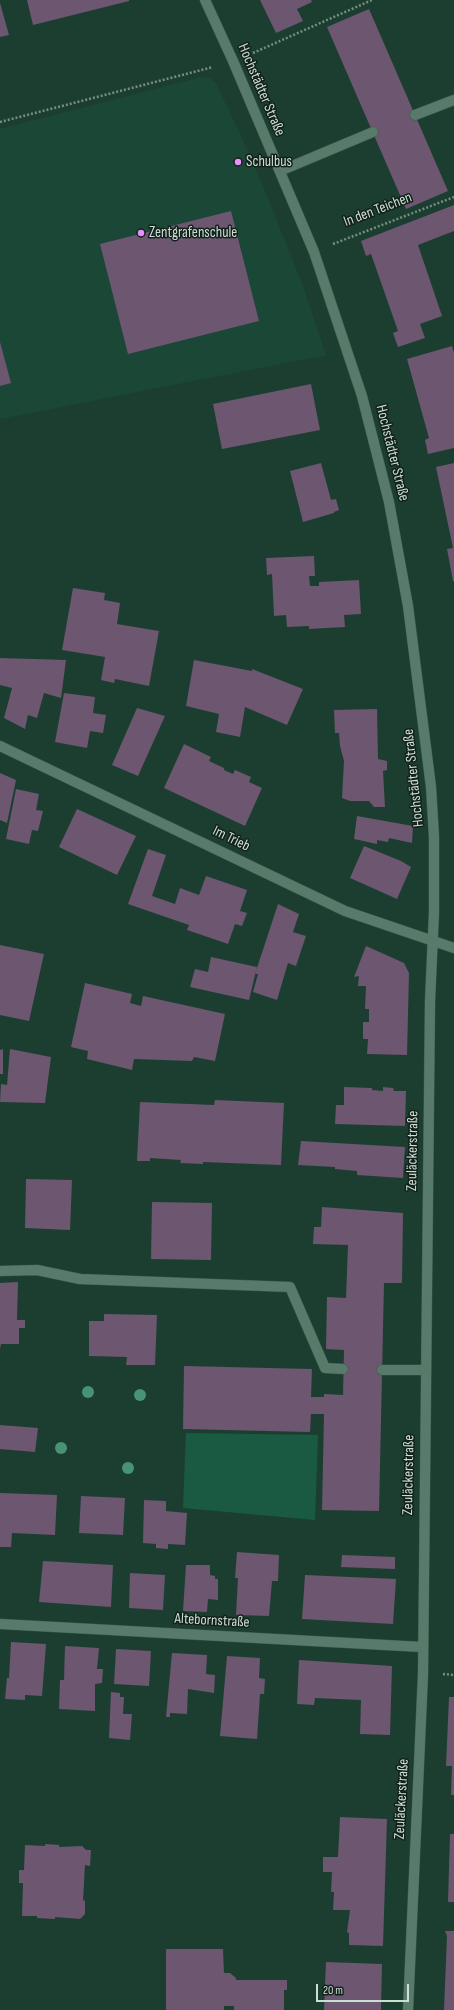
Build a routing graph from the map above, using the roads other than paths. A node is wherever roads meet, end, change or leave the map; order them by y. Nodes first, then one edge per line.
1 (205, 0) edge
2 (454, 100) edge
3 (415, 115) dead end
4 (373, 132) dead end
5 (280, 171) junction
6 (0, 746) edge
7 (432, 941) junction
8 (454, 948) edge
9 (0, 1271) edge
10 (343, 1369) dead end
11 (382, 1370) dead end
12 (426, 1370) junction
13 (0, 1624) edge
14 (422, 1648) junction
15 (408, 2010) edge

1 - 5 street, Hochstädter Straße
2 - 3 street
4 - 5 street
5 - 7 street, Hochstädter Straße
6 - 7 street, Im Trieb
7 - 8 street, Im Trieb
7 - 12 street, Zeuläckerstraße
9 - 10 street
11 - 12 street
12 - 14 street, Zeuläckerstraße
13 - 14 street, Altebornstraße
14 - 15 street, Zeuläckerstraße

